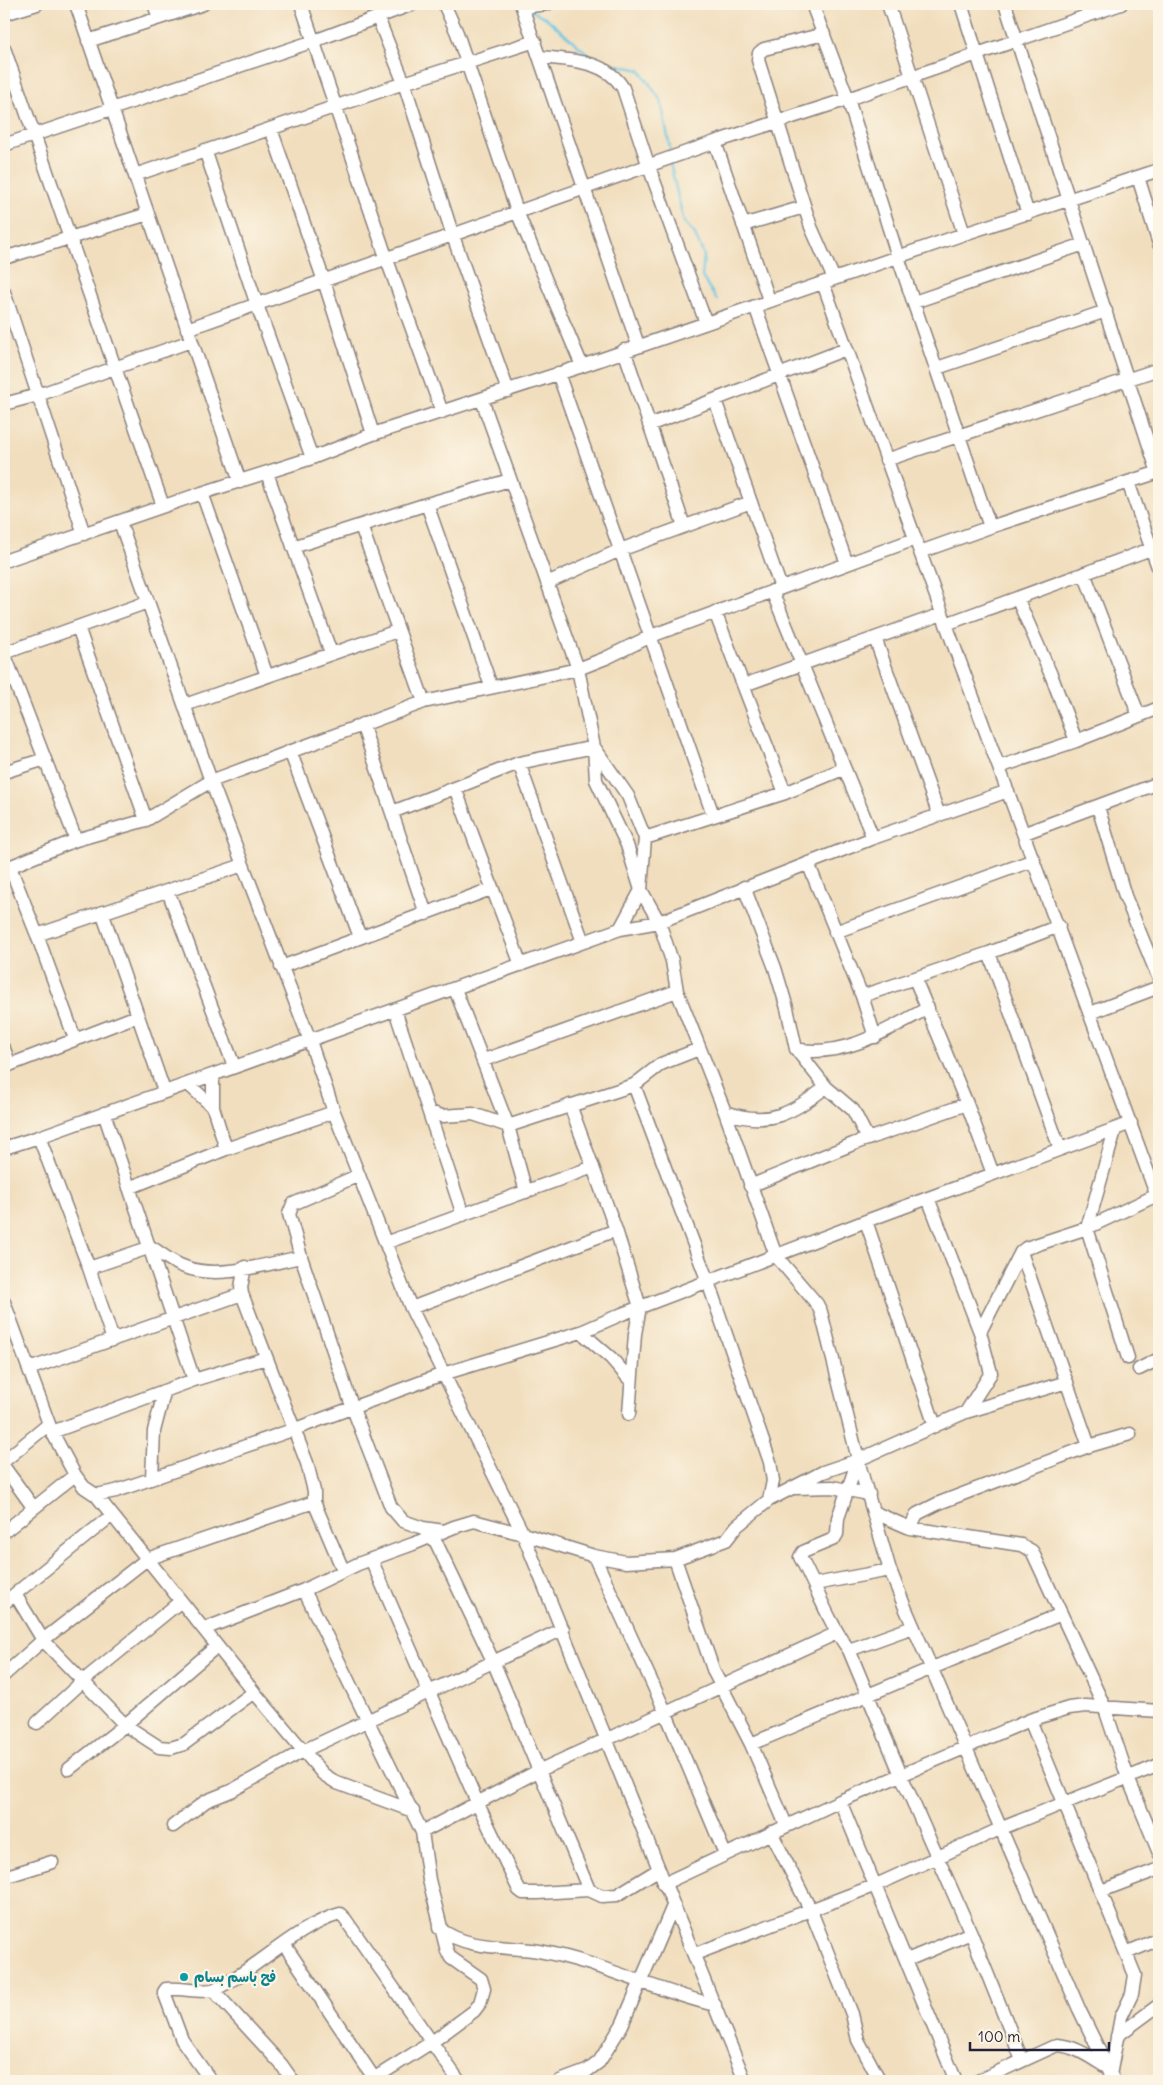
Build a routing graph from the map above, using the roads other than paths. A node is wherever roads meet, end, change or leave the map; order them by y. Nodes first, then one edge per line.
1 (37, 4) edge
2 (76, 4) edge
3 (154, 4) edge
4 (203, 4) edge
5 (301, 4) edge
6 (413, 4) edge
7 (444, 4) edge
8 (547, 4) edge
9 (812, 4) edge
10 (888, 4) edge
11 (962, 4) edge
12 (1005, 4) edge
13 (1121, 4) edge
14 (522, 5) edge
15 (4, 14) edge
16 (159, 18) junction
17 (378, 18) junction
18 (824, 34) junction
19 (1018, 39) junction
20 (88, 41) junction
21 (535, 41) junction
22 (314, 42) junction
23 (4, 48) edge
24 (977, 52) junction
25 (541, 57) junction
26 (466, 63) junction
27 (8, 71) edge
28 (911, 77) junction
29 (404, 82) junction
30 (848, 99) junction
31 (336, 106) junction
32 (112, 110) junction
33 (778, 121) junction
34 (271, 129) junction
35 (34, 135) junction
36 (715, 142) junction
37 (4, 145) edge
38 (204, 150) junction
39 (649, 167) junction
40 (1159, 170) edge
41 (135, 174) junction
42 (1138, 177) junction
43 (584, 190) junction
44 (1070, 199) junction
45 (804, 207) junction
46 (148, 214) junction
47 (518, 214) junction
48 (1028, 214) junction
49 (1156, 223) edge
50 (743, 225) junction
51 (964, 234) junction
52 (453, 236) junction
53 (69, 237) junction
54 (1084, 244) junction
55 (1159, 244) edge
56 (386, 257) junction
57 (898, 257) junction
58 (4, 258) edge
59 (324, 281) junction
60 (828, 281) junction
61 (4, 292) edge
62 (769, 300) junction
63 (914, 302) junction
64 (257, 305) junction
65 (755, 306) junction
66 (1106, 311) junction
67 (706, 323) junction
68 (189, 335) junction
69 (638, 345) junction
70 (846, 349) junction
71 (624, 350) junction
72 (582, 366) junction
73 (114, 368) junction
74 (937, 368) junction
75 (1159, 369) edge
76 (558, 373) junction
77 (779, 375) junction
78 (1128, 379) junction
79 (508, 391) junction
80 (38, 395) junction
81 (482, 400) junction
82 (715, 400) junction
83 (4, 404) edge
84 (442, 412) junction
85 (649, 425) junction
86 (373, 434) junction
87 (960, 435) junction
88 (312, 458) junction
89 (886, 460) junction
90 (267, 473) junction
91 (1159, 473) edge
92 (510, 480) junction
93 (240, 482) junction
94 (1128, 482) junction
95 (202, 493) junction
96 (751, 502) junction
97 (427, 504) junction
98 (163, 506) junction
99 (120, 522) junction
100 (361, 526) junction
101 (684, 526) junction
102 (990, 527) junction
103 (84, 534) junction
104 (915, 539) junction
105 (294, 547) junction
106 (1156, 547) edge
107 (620, 550) junction
108 (920, 552) junction
109 (5, 557) edge
110 (847, 564) junction
111 (1159, 570) edge
112 (1084, 573) junction
113 (547, 583) junction
114 (777, 590) junction
115 (1017, 598) junction
116 (148, 602) junction
117 (716, 612) junction
118 (944, 619) junction
119 (78, 627) junction
120 (397, 631) junction
121 (651, 636) junction
122 (875, 638) junction
123 (4, 653) edge
124 (331, 653) junction
125 (802, 664) junction
126 (578, 669) junction
127 (267, 676) junction
128 (744, 685) junction
129 (492, 686) junction
130 (424, 702) junction
131 (185, 705) junction
132 (1159, 708) edge
133 (1140, 716) junction
134 (362, 724) junction
135 (1076, 741) junction
136 (594, 747) junction
137 (290, 751) junction
138 (45, 759) junction
139 (520, 763) junction
140 (999, 767) junction
141 (844, 769) junction
142 (4, 772) edge
143 (212, 780) junction
144 (1159, 783) edge
145 (455, 788) junction
146 (1008, 791) junction
147 (785, 793) junction
148 (1098, 807) junction
149 (392, 812) junction
150 (713, 815) junction
151 (939, 815) junction
152 (146, 820) junction
153 (1025, 833) junction
154 (645, 838) junction
155 (874, 838) junction
156 (76, 840) junction
157 (1034, 860) junction
158 (808, 863) junction
159 (243, 865) junction
160 (7, 868) edge
161 (744, 887) junction
162 (491, 889) junction
163 (641, 890) junction
164 (168, 891) junction
165 (102, 912) junction
166 (426, 914) junction
167 (659, 922) junction
168 (1059, 926) junction
169 (620, 929) junction
170 (835, 932) junction
171 (37, 935) junction
172 (360, 937) junction
173 (583, 942) junction
174 (989, 952) junction
175 (521, 965) junction
176 (281, 967) junction
177 (915, 979) junction
178 (1159, 979) edge
179 (1159, 987) edge
180 (455, 989) junction
181 (677, 991) junction
182 (862, 996) junction
183 (928, 1008) junction
184 (394, 1010) junction
185 (1090, 1014) junction
186 (137, 1016) junction
187 (875, 1036) junction
188 (310, 1038) junction
189 (74, 1039) junction
190 (4, 1049) edge
191 (699, 1049) junction
192 (796, 1049) junction
193 (484, 1060) junction
194 (7, 1066) edge
195 (234, 1066) junction
196 (213, 1075) junction
197 (188, 1084) junction
198 (634, 1085) junction
199 (826, 1087) junction
200 (164, 1091) junction
201 (967, 1104) junction
202 (570, 1105) junction
203 (213, 1107) junction
204 (334, 1112) junction
205 (429, 1112) junction
206 (725, 1112) junction
207 (104, 1113) junction
208 (1131, 1123) junction
209 (508, 1126) junction
210 (1115, 1130) junction
211 (39, 1137) junction
212 (868, 1139) junction
213 (4, 1148) edge
214 (226, 1149) junction
215 (1060, 1149) junction
216 (593, 1167) junction
217 (993, 1174) junction
218 (359, 1175) junction
219 (1155, 1179) edge
220 (750, 1186) junction
221 (129, 1188) junction
222 (526, 1192) junction
223 (928, 1198) junction
224 (1158, 1198) edge
225 (463, 1214) junction
226 (866, 1221) junction
227 (1087, 1228) junction
228 (616, 1230) junction
229 (385, 1243) junction
230 (151, 1247) junction
231 (1021, 1252) junction
232 (776, 1256) junction
233 (301, 1257) junction
234 (245, 1267) junction
235 (89, 1268) junction
236 (708, 1282) junction
237 (242, 1294) junction
238 (4, 1302) edge
239 (640, 1307) junction
240 (411, 1308) junction
241 (174, 1319) junction
242 (7, 1322) edge
243 (582, 1332) junction
244 (980, 1332) junction
245 (113, 1340) junction
246 (266, 1358) junction
247 (1128, 1358) dead end
248 (1159, 1359) edge
249 (29, 1369) junction
250 (1139, 1369) dead end
251 (442, 1374) junction
252 (194, 1380) junction
253 (631, 1381) junction
254 (1067, 1382) junction
255 (164, 1393) junction
256 (352, 1406) junction
257 (966, 1412) junction
258 (630, 1414) dead end
259 (935, 1426) junction
260 (51, 1428) junction
261 (295, 1429) junction
262 (1130, 1434) dead end
263 (1089, 1446) junction
264 (858, 1460) junction
265 (4, 1461) edge
266 (4, 1467) edge
267 (75, 1475) junction
268 (152, 1478) junction
269 (793, 1488) junction
270 (849, 1490) junction
271 (96, 1494) junction
272 (869, 1494) junction
273 (769, 1500) junction
274 (314, 1502) junction
275 (33, 1507) junction
276 (873, 1512) junction
277 (112, 1515) junction
278 (910, 1528) junction
279 (4, 1532) edge
280 (439, 1534) junction
281 (523, 1534) junction
282 (594, 1556) junction
283 (147, 1559) junction
284 (371, 1559) junction
285 (675, 1559) junction
286 (343, 1570) junction
287 (890, 1570) junction
288 (815, 1584) junction
289 (304, 1590) junction
290 (15, 1594) junction
291 (180, 1601) junction
292 (4, 1603) edge
293 (1061, 1614) junction
294 (913, 1626) junction
295 (204, 1629) junction
296 (563, 1629) junction
297 (837, 1633) junction
298 (43, 1640) junction
299 (217, 1646) junction
300 (850, 1650) junction
301 (494, 1661) junction
302 (932, 1670) junction
303 (4, 1675) edge
304 (83, 1681) junction
305 (721, 1685) junction
306 (254, 1692) junction
307 (431, 1692) junction
308 (867, 1695) junction
309 (1104, 1706) junction
310 (665, 1711) junction
311 (1159, 1712) edge
312 (1030, 1720) junction
313 (369, 1721) junction
314 (37, 1723) dead end
315 (125, 1725) junction
316 (606, 1741) junction
317 (751, 1744) junction
318 (965, 1748) junction
319 (303, 1751) junction
320 (1159, 1765) edge
321 (69, 1769) dead end
322 (538, 1771) junction
323 (901, 1775) junction
324 (1128, 1778) junction
325 (840, 1801) junction
326 (476, 1802) junction
327 (1063, 1803) junction
328 (413, 1811) junction
329 (786, 1825) junction
330 (172, 1826) dead end
331 (1002, 1828) junction
332 (422, 1832) junction
333 (771, 1832) junction
334 (1159, 1853) edge
335 (725, 1854) junction
336 (939, 1856) junction
337 (52, 1862) dead end
338 (1159, 1869) edge
339 (658, 1870) junction
340 (4, 1877) edge
341 (663, 1884) junction
342 (876, 1885) junction
343 (589, 1890) junction
344 (1101, 1891) junction
345 (673, 1906) junction
346 (811, 1910) junction
347 (440, 1928) junction
348 (972, 1933) junction
349 (1159, 1939) edge
350 (284, 1944) junction
351 (1126, 1953) junction
352 (695, 1954) junction
353 (907, 1960) junction
354 (641, 1982) junction
355 (213, 1990) junction
356 (715, 2005) junction
357 (1159, 2005) edge
358 (1117, 2036) junction
359 (432, 2042) junction
360 (1022, 2060) junction
361 (1112, 2076) edge
362 (373, 2080) edge
363 (211, 2081) edge
364 (293, 2081) edge
365 (459, 2081) edge
366 (560, 2081) edge
367 (745, 2081) edge
368 (880, 2081) edge
369 (956, 2081) edge
370 (978, 2081) edge

1 - 15 street
2 - 20 street
3 - 16 street
4 - 16 street
5 - 22 street
6 - 17 street
7 - 26 street
8 - 14 street
9 - 18 street
10 - 28 street
11 - 24 street
12 - 19 street
13 - 19 street
14 - 21 street
16 - 20 street
17 - 22 street
17 - 29 street
18 - 30 street
18 - 33 street
19 - 24 street
19 - 44 street
20 - 32 street
21 - 25 street
21 - 26 street
22 - 31 street
22 - 32 street
23 - 27 street
24 - 28 street
24 - 48 street
25 - 39 street
25 - 43 street
26 - 29 street
26 - 47 street
27 - 35 street
28 - 30 street
28 - 51 street
29 - 31 street
29 - 52 street
30 - 33 street
30 - 57 street
31 - 34 street
31 - 56 street
32 - 35 street
32 - 41 street
33 - 36 street
33 - 45 street
34 - 38 street
34 - 59 street
35 - 37 street
35 - 53 street
36 - 39 street
36 - 50 street
38 - 41 street
38 - 64 street
39 - 43 street
39 - 67 street
40 - 42 street
41 - 46 street
42 - 44 street
42 - 49 street
43 - 47 street
43 - 69 street
44 - 48 street
44 - 54 street
45 - 50 street
45 - 60 street
46 - 53 street
46 - 68 street
47 - 52 street
47 - 72 street
48 - 51 street
49 - 55 street
50 - 62 street
51 - 57 street
52 - 56 street
52 - 79 street
53 - 58 street
53 - 73 street
54 - 63 street
54 - 66 street
56 - 59 street
56 - 84 street
57 - 60 street
57 - 63 street
59 - 64 street
59 - 86 street
60 - 62 street
60 - 70 street
61 - 80 street
62 - 65 street
63 - 74 street
64 - 68 street
64 - 88 street
65 - 67 street
65 - 77 street
66 - 74 street
66 - 78 street
67 - 69 street
68 - 73 street
68 - 93 street
69 - 71 street
70 - 77 street
70 - 89 street
71 - 72 street
71 - 85 street
72 - 76 street
73 - 80 street
73 - 98 street
74 - 87 street
75 - 78 street
76 - 79 street
76 - 107 street
77 - 82 street
77 - 110 street
78 - 87 street
78 - 91 street
79 - 81 street
80 - 83 street
80 - 103 street
81 - 84 street
81 - 92 street
82 - 85 street
82 - 96 street
84 - 86 street
85 - 101 street
86 - 88 street
87 - 89 street
87 - 102 street
88 - 90 street
89 - 104 street
90 - 93 street
90 - 105 street
91 - 94 street
92 - 97 street
92 - 113 street
93 - 95 street
94 - 102 street
94 - 106 street
95 - 98 street
95 - 127 street
96 - 101 street
96 - 114 street
97 - 100 street
97 - 129 street
98 - 99 street
99 - 103 street
99 - 116 street
100 - 105 street
100 - 120 street
101 - 107 street
102 - 108 street
103 - 109 street
104 - 108 street
104 - 110 street
105 - 124 street
106 - 111 street
106 - 112 street
107 - 113 street
107 - 121 street
108 - 118 street
110 - 114 street
112 - 115 street
112 - 133 street
113 - 126 street
114 - 117 street
114 - 125 street
115 - 118 street
115 - 135 street
116 - 119 street
116 - 131 street
117 - 121 street
117 - 128 street
118 - 122 street
118 - 140 street
119 - 123 street
119 - 152 street
120 - 124 street
120 - 130 street
121 - 126 street
121 - 150 street
122 - 125 street
122 - 151 street
123 - 138 street
124 - 127 street
125 - 128 street
125 - 141 street
126 - 129 street
126 - 136 street
127 - 131 street
128 - 147 street
129 - 130 street
130 - 134 street
131 - 143 street
132 - 133 street
133 - 135 street
134 - 137 street
134 - 149 street
135 - 140 street
136 - 139 street
136 - 154 street
136 - 163 street
137 - 143 street
137 - 172 street
138 - 142 street
138 - 156 street
139 - 145 street
139 - 173 street
140 - 146 street
141 - 147 street
141 - 155 street
143 - 152 street
143 - 159 street
144 - 148 street
145 - 149 street
145 - 162 street
146 - 151 street
146 - 153 street
147 - 150 street
148 - 153 street
148 - 178 street
149 - 166 street
150 - 154 street
151 - 155 street
152 - 156 street
153 - 157 street
154 - 163 street
155 - 158 street
156 - 160 street
157 - 168 street
157 - 170 street
158 - 161 street
158 - 170 street
159 - 164 street
159 - 176 street
160 - 171 street
161 - 167 street
161 - 192 street
162 - 166 street
162 - 175 street
163 - 167 street
163 - 169 street
164 - 165 street
164 - 195 street
165 - 171 street
165 - 186 street
166 - 172 street
167 - 169 street
167 - 181 street
168 - 174 street
168 - 185 street
169 - 173 street
170 - 182 street
171 - 189 street
172 - 176 street
173 - 175 street
174 - 177 street
174 - 215 street
175 - 180 street
176 - 188 street
177 - 182 street
177 - 183 street
179 - 185 street
180 - 184 street
180 - 193 street
181 - 191 street
181 - 193 street
182 - 187 street
183 - 187 street
183 - 201 street
184 - 188 street
184 - 205 street
185 - 208 street
186 - 189 street
186 - 200 street
187 - 192 street
188 - 195 street
188 - 204 street
189 - 194 street
190 - 194 street
191 - 198 street
191 - 206 street
192 - 199 street
193 - 209 street
195 - 196 street
196 - 197 street
196 - 203 street
197 - 200 street
197 - 203 street
198 - 202 street
198 - 236 street
199 - 206 street
199 - 212 street
200 - 207 street
201 - 212 street
201 - 217 street
202 - 209 street
202 - 216 street
203 - 214 street
204 - 214 street
204 - 218 street
205 - 209 street
205 - 225 street
206 - 220 street
207 - 211 street
207 - 221 street
208 - 210 street
208 - 219 street
209 - 222 street
210 - 215 street
210 - 227 street
211 - 213 street
211 - 235 street
212 - 220 street
214 - 221 street
215 - 217 street
216 - 222 street
216 - 228 street
217 - 223 street
218 - 229 street
218 - 233 street
219 - 224 street
220 - 232 street
221 - 230 street
222 - 225 street
223 - 226 street
223 - 244 street
224 - 227 street
225 - 229 street
226 - 232 street
226 - 259 street
227 - 231 street
227 - 247 street
228 - 239 street
228 - 240 street
229 - 240 street
230 - 234 street
230 - 235 street
230 - 241 street
231 - 244 street
231 - 254 street
232 - 236 street
232 - 264 street
233 - 234 street
233 - 256 street
234 - 237 street
235 - 245 street
236 - 239 street
236 - 273 street
237 - 241 street
237 - 246 street
238 - 242 street
239 - 243 street
239 - 253 street
240 - 251 street
241 - 245 street
241 - 252 street
242 - 249 street
243 - 251 street
243 - 253 street
244 - 257 street
245 - 249 street
246 - 252 street
246 - 261 street
248 - 250 street
249 - 260 street
251 - 256 street
251 - 281 street
252 - 255 street
253 - 258 street
254 - 257 street
254 - 263 street
255 - 260 street
255 - 268 street
256 - 261 street
256 - 280 street
257 - 259 street
259 - 264 street
260 - 265 street
260 - 267 street
261 - 268 street
261 - 274 street
262 - 263 street
263 - 278 street
264 - 269 street
264 - 270 street
264 - 272 street
266 - 275 street
267 - 271 street
267 - 275 street
268 - 271 street
269 - 270 street
269 - 273 street
270 - 272 street
270 - 288 street
271 - 277 street
272 - 276 street
273 - 285 street
274 - 283 street
274 - 286 street
275 - 279 street
276 - 278 street
276 - 287 street
277 - 283 street
277 - 290 street
278 - 293 street
280 - 281 street
280 - 284 street
280 - 301 street
281 - 282 street
281 - 296 street
282 - 285 street
282 - 310 street
283 - 291 street
283 - 298 street
284 - 286 street
284 - 307 street
285 - 305 street
286 - 289 street
287 - 288 street
287 - 294 street
288 - 297 street
289 - 295 street
289 - 313 street
290 - 292 street
290 - 298 street
291 - 295 street
291 - 304 street
293 - 302 street
293 - 309 street
294 - 300 street
294 - 302 street
295 - 299 street
296 - 301 street
296 - 316 street
297 - 300 street
297 - 305 street
298 - 303 street
298 - 304 street
299 - 306 street
299 - 315 street
300 - 308 street
301 - 307 street
301 - 322 street
302 - 308 street
302 - 318 street
304 - 314 street
304 - 315 street
305 - 310 street
305 - 317 street
306 - 315 street
306 - 319 street
307 - 313 street
307 - 326 street
308 - 317 street
308 - 323 street
309 - 311 street
309 - 312 street
309 - 324 street
310 - 316 street
310 - 335 street
312 - 318 street
312 - 327 street
313 - 319 street
313 - 328 street
315 - 321 street
316 - 322 street
316 - 339 street
317 - 329 street
318 - 323 street
318 - 331 street
319 - 328 street
319 - 330 street
320 - 324 street
322 - 326 street
322 - 343 street
323 - 325 street
323 - 336 street
324 - 327 street
324 - 334 street
325 - 329 street
325 - 342 street
326 - 332 street
326 - 343 street
327 - 331 street
327 - 344 street
328 - 332 street
329 - 333 street
331 - 336 street
331 - 361 street
332 - 347 street
333 - 335 street
333 - 346 street
335 - 341 street
336 - 342 street
336 - 348 street
337 - 340 street
338 - 344 street
339 - 341 street
339 - 343 street
341 - 345 street
342 - 346 street
342 - 353 street
344 - 351 street
345 - 352 street
345 - 354 street
346 - 352 street
346 - 368 street
347 - 354 street
347 - 359 street
348 - 353 street
348 - 360 street
349 - 351 street
350 - 355 street
350 - 359 street
350 - 362 street
351 - 358 street
352 - 356 street
353 - 369 street
354 - 356 street
354 - 366 street
355 - 363 street
355 - 364 street
356 - 367 street
357 - 358 street
358 - 361 street
359 - 362 street
359 - 365 street
360 - 361 street
360 - 370 street

